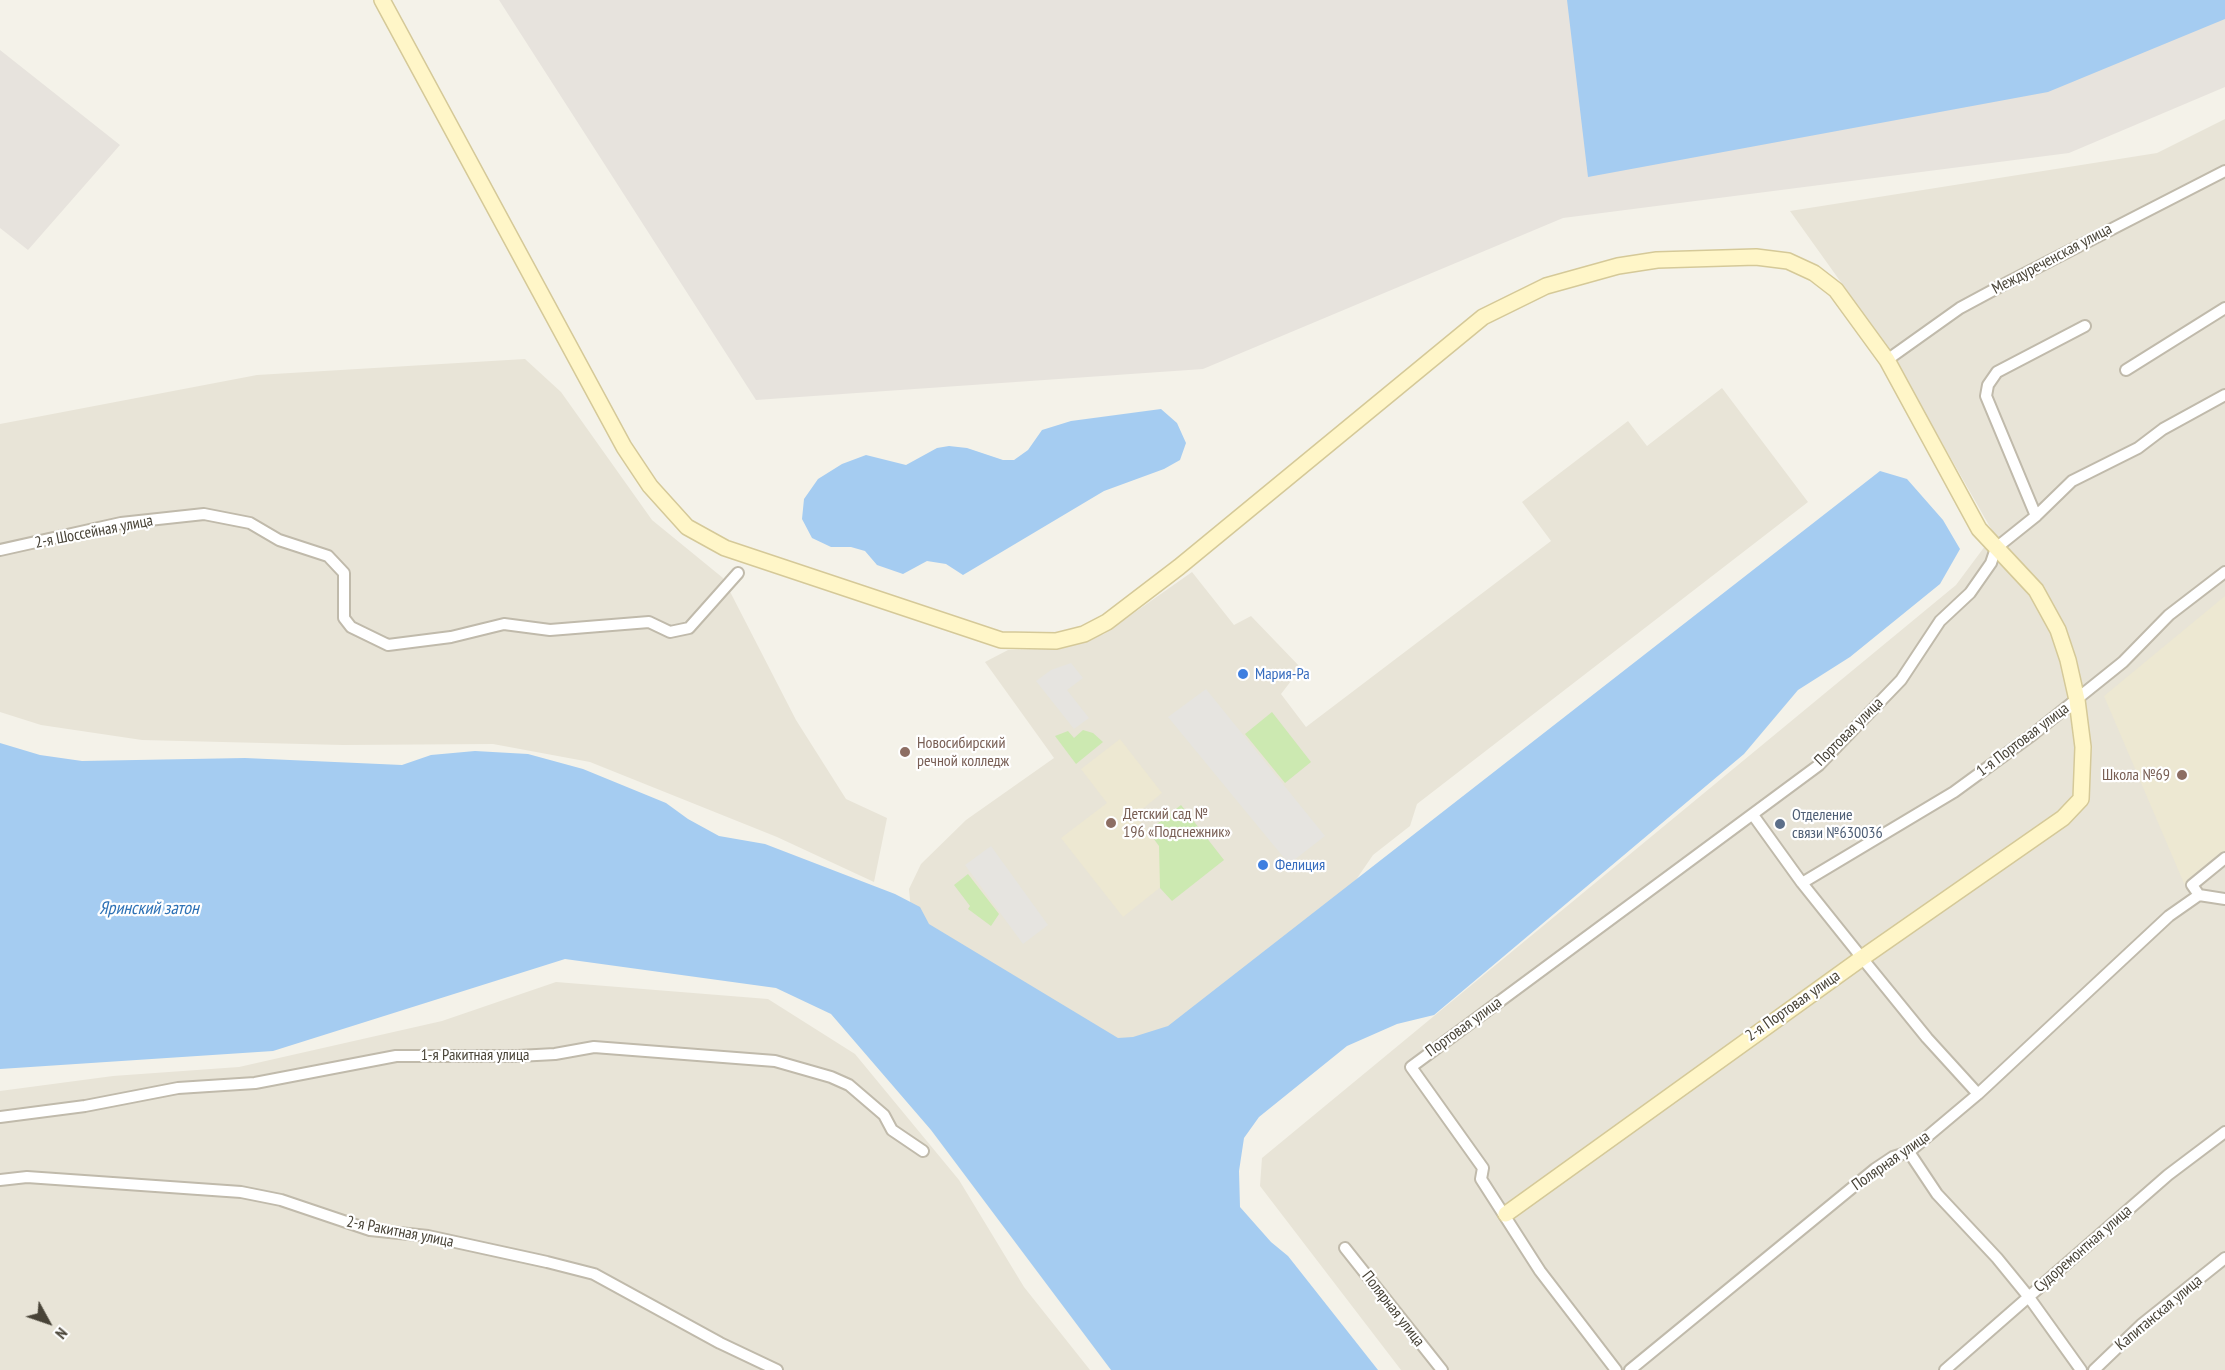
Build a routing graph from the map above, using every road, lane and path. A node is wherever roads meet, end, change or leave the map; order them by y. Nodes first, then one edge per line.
1 (382, 0) edge
2 (2225, 171) edge
3 (2225, 308) edge
4 (2085, 326) dead end
5 (1887, 360) junction
6 (2126, 370) dead end
7 (2225, 395) edge
8 (2036, 516) junction
9 (1996, 548) junction
10 (0, 550) edge
11 (2225, 572) edge
12 (738, 573) dead end
13 (2077, 700) junction
14 (1753, 814) junction
15 (2225, 858) edge
16 (1802, 883) junction
17 (2199, 895) junction
18 (2225, 899) edge
19 (1862, 958) junction
20 (1978, 1094) junction
21 (0, 1117) edge
22 (2225, 1132) edge
23 (923, 1151) dead end
24 (1909, 1152) junction
25 (0, 1180) edge
26 (1506, 1214) junction
27 (1345, 1248) dead end
28 (2225, 1258) edge
29 (2028, 1296) junction
30 (777, 1370) edge
31 (1442, 1370) edge
32 (1616, 1370) edge
33 (1630, 1370) edge
34 (1945, 1370) edge
35 (2082, 1370) edge
36 (2094, 1370) edge

1 - 5 street
2 - 5 street, Междуреченская улица
3 - 6 street
4 - 8 street
5 - 9 street
7 - 8 street, Портовая улица
8 - 9 street, Портовая улица
9 - 13 street
9 - 14 street, Портовая улица
10 - 12 street, 2-я Шоссейная улица
11 - 13 street, 1-я Портовая улица
13 - 16 street, 1-я Портовая улица
13 - 19 street, 2-я Портовая улица
14 - 16 street
14 - 26 street, Портовая улица
15 - 17 street
16 - 19 street
17 - 18 street
17 - 20 street, Полярная улица
19 - 20 street
19 - 26 street, 2-я Портовая улица
20 - 24 street, Полярная улица
21 - 23 street, 1-я Ракитная улица
22 - 29 street, Судоремонтная улица
24 - 29 street
24 - 33 street, Полярная улица
25 - 30 street, 2-я Ракитная улица
26 - 32 street
27 - 31 street, Полярная улица
28 - 36 street, Капитанская улица
29 - 34 street, Судоремонтная улица
29 - 35 street

